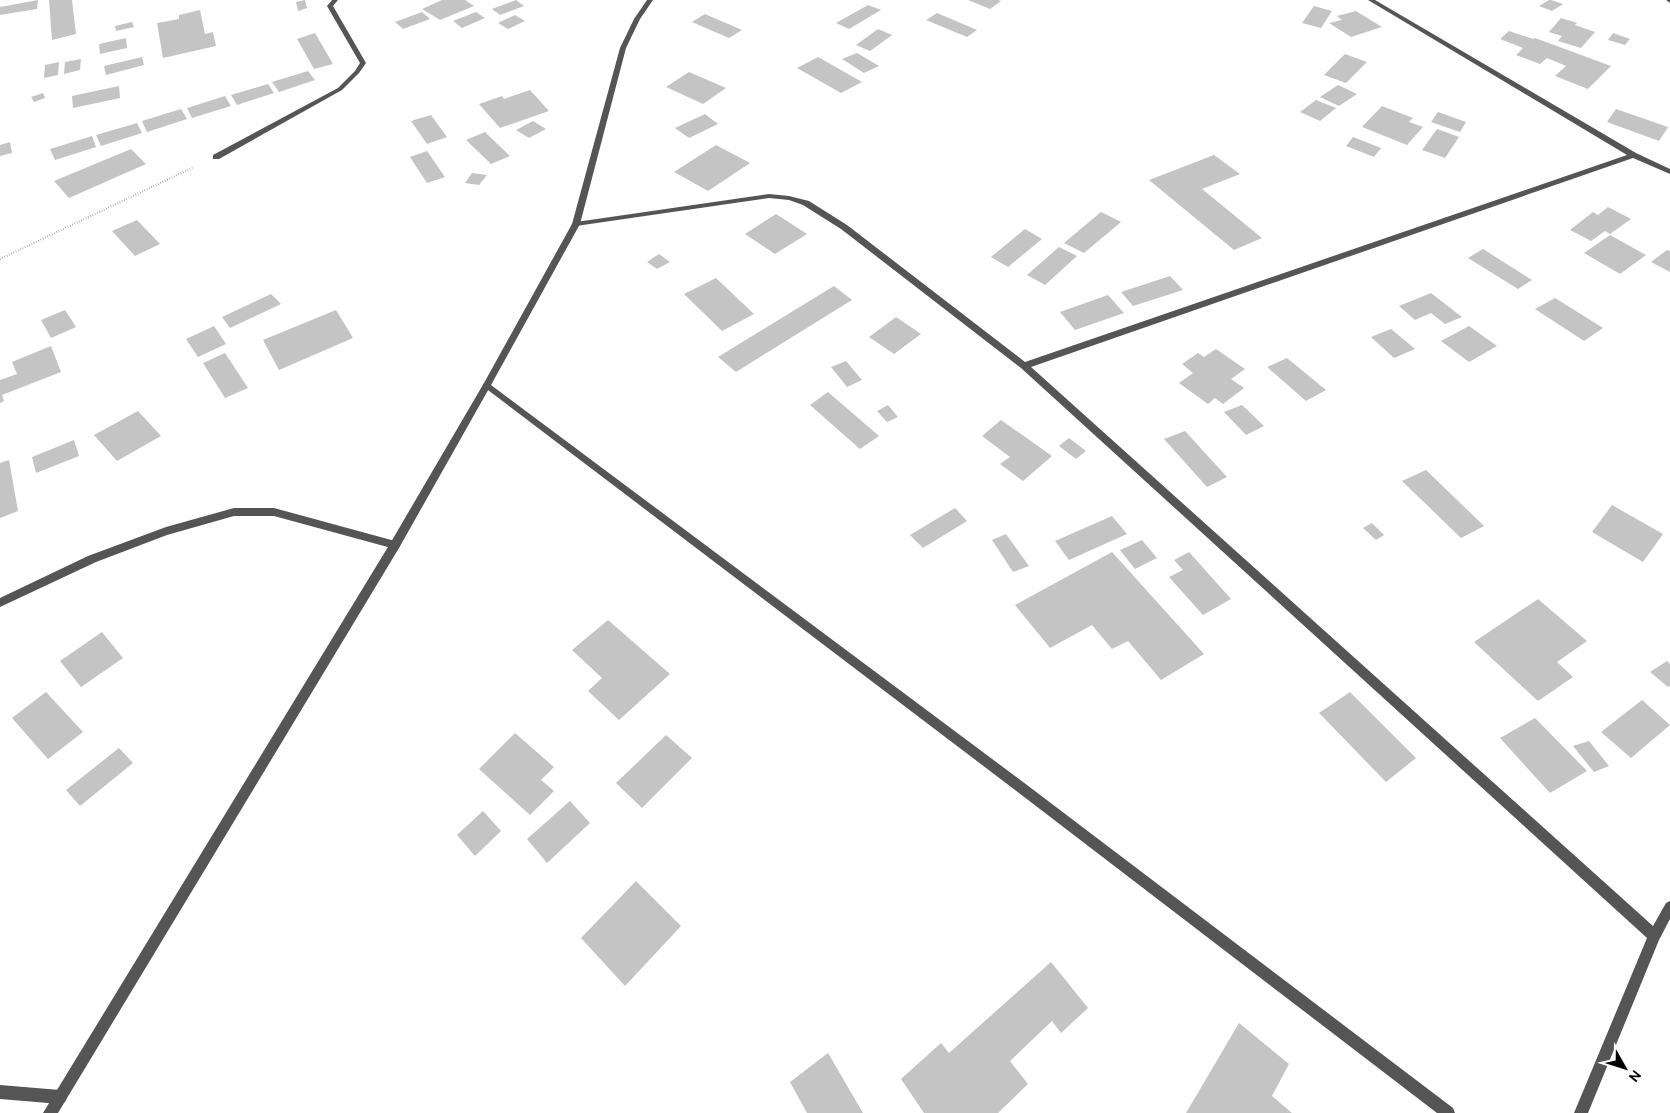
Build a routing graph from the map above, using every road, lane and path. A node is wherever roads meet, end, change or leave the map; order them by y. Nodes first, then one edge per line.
1 (335, 0) edge
2 (650, 0) edge
3 (1371, 0) edge
4 (1633, 155) junction
5 (216, 157) joint
6 (1670, 172) edge
7 (576, 224) junction
8 (0, 259) edge
9 (1024, 366) junction
10 (487, 385) junction
11 (395, 544) junction
12 (0, 602) edge
13 (1670, 907) edge
14 (1654, 936) junction
15 (0, 1092) edge
16 (60, 1097) junction
17 (50, 1113) edge
18 (1448, 1113) edge
19 (1582, 1113) edge

1 - 5 street
2 - 7 street
3 - 4 street
4 - 6 street
4 - 9 street
5 - 8 path
7 - 9 street
7 - 10 street
9 - 14 street
10 - 11 street
10 - 18 street
11 - 12 street
11 - 16 street
13 - 14 street
14 - 19 street
15 - 16 street
16 - 17 street

